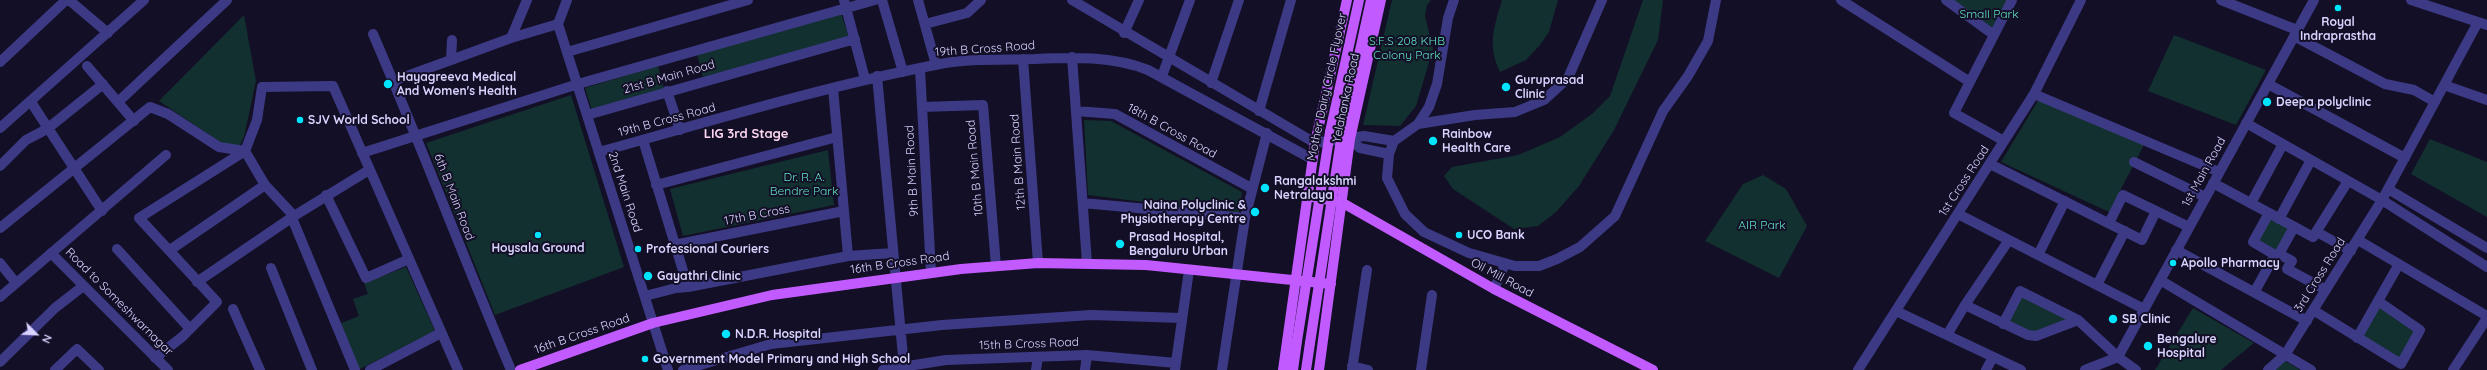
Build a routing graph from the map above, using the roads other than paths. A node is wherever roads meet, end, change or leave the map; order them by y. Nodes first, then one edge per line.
1 (68, 0) edge
2 (144, 0) edge
3 (227, 0) edge
4 (527, 0) edge
5 (567, 0) edge
6 (748, 0) edge
7 (875, 0) edge
8 (882, 0) edge
9 (918, 0) edge
10 (981, 0) edge
11 (1139, 0) edge
12 (1190, 0) edge
13 (1239, 0) edge
14 (1291, 0) edge
15 (1347, 0) edge
16 (1359, 0) edge
17 (1371, 0) edge
18 (1381, 0) edge
19 (1454, 0) edge
20 (1602, 0) edge
21 (1716, 0) edge
22 (1841, 0) edge
23 (1946, 0) edge
24 (2012, 0) edge
25 (2081, 0) edge
26 (2222, 0) edge
27 (2314, 0) edge
28 (2411, 0) edge
29 (1078, 2) edge
30 (845, 4) edge
31 (558, 24) junction
32 (925, 24) junction
33 (2482, 24) edge
34 (108, 33) junction
35 (1124, 33) junction
36 (2295, 33) junction
37 (372, 34) dead end
38 (1994, 36) junction
39 (511, 38) junction
40 (855, 39) junction
41 (452, 40) dead end
42 (567, 52) junction
43 (1072, 57) junction
44 (1169, 58) junction
45 (1023, 59) junction
46 (451, 60) junction
47 (0, 62) edge
48 (936, 65) junction
49 (88, 66) dead end
50 (920, 69) junction
51 (902, 72) junction
52 (877, 76) junction
53 (1162, 76) junction
54 (865, 79) junction
55 (393, 81) junction
56 (1970, 82) junction
57 (1211, 83) junction
58 (103, 84) junction
59 (578, 84) junction
60 (2268, 84) junction
61 (2444, 85) junction
62 (833, 88) junction
63 (667, 91) junction
64 (2034, 94) junction
65 (2487, 100) edge
66 (119, 101) junction
67 (31, 102) junction
68 (2435, 102) junction
69 (922, 107) junction
70 (1076, 111) junction
71 (1259, 111) junction
72 (587, 115) junction
73 (134, 122) junction
74 (2246, 123) junction
75 (1418, 124) junction
76 (0, 128) edge
77 (47, 129) junction
78 (680, 130) junction
79 (1268, 133) junction
80 (416, 136) junction
81 (1346, 136) junction
82 (837, 137) junction
83 (643, 140) junction
84 (1394, 141) junction
85 (2004, 141) junction
86 (1314, 143) junction
87 (2283, 144) junction
88 (245, 151) junction
89 (599, 152) junction
90 (362, 153) junction
91 (1389, 154) junction
92 (166, 155) dead end
93 (2405, 158) junction
94 (1312, 159) junction
95 (2311, 160) junction
96 (2134, 162) dead end
97 (1990, 164) junction
98 (0, 166) edge
99 (367, 167) junction
100 (74, 170) junction
101 (2219, 172) junction
102 (2348, 181) junction
103 (2214, 182) junction
104 (265, 185) junction
105 (656, 185) junction
106 (1251, 188) junction
107 (2388, 189) junction
108 (326, 195) junction
109 (1307, 196) junction
110 (2205, 197) junction
111 (2382, 200) junction
112 (2065, 201) junction
113 (1341, 202) junction
114 (1083, 203) junction
115 (2251, 203) junction
116 (102, 211) junction
117 (844, 211) junction
118 (2156, 211) junction
119 (2269, 213) junction
120 (1958, 214) junction
121 (293, 217) junction
122 (1245, 218) junction
123 (2279, 219) junction
124 (2109, 223) junction
125 (2189, 227) junction
126 (2294, 227) junction
127 (0, 228) edge
128 (2125, 231) junction
129 (2317, 232) junction
130 (2009, 240) junction
131 (2358, 240) junction
132 (674, 245) junction
133 (2487, 248) edge
134 (117, 249) dead end
135 (170, 250) junction
136 (2176, 250) junction
137 (2351, 251) junction
138 (51, 253) junction
139 (893, 253) junction
140 (2277, 254) junction
141 (2038, 255) junction
142 (848, 256) junction
143 (409, 259) junction
144 (1038, 263) junction
145 (1087, 263) junction
146 (0, 264) edge
147 (1505, 264) junction
148 (2399, 264) junction
149 (996, 266) junction
150 (2487, 267) edge
151 (271, 268) dead end
152 (1189, 270) junction
153 (1367, 270) dead end
154 (931, 272) junction
155 (1235, 275) junction
156 (896, 276) junction
157 (1296, 280) junction
158 (2160, 280) junction
159 (197, 282) junction
160 (16, 283) junction
161 (1331, 284) junction
162 (2098, 285) junction
163 (82, 287) junction
164 (688, 287) junction
165 (1494, 289) junction
166 (2326, 290) junction
167 (2255, 292) junction
168 (1432, 295) dead end
169 (645, 296) junction
170 (0, 297) edge
171 (2378, 301) junction
172 (1965, 305) junction
173 (2144, 309) junction
174 (233, 310) dead end
175 (2313, 310) junction
176 (1896, 311) junction
177 (2487, 317) edge
178 (1182, 318) junction
179 (2078, 320) junction
180 (2307, 321) junction
181 (653, 323) junction
182 (2003, 324) junction
183 (190, 329) junction
184 (900, 329) junction
185 (2479, 331) junction
186 (441, 334) junction
187 (1947, 335) junction
188 (2487, 337) edge
189 (2357, 338) junction
190 (1087, 355) junction
191 (2285, 355) junction
192 (1038, 357) junction
193 (1993, 357) junction
194 (2118, 357) junction
195 (0, 362) edge
196 (161, 366) edge
197 (1176, 366) edge
198 (904, 367) junction
199 (2456, 367) edge
200 (1352, 368) edge
201 (2095, 368) edge
202 (55, 370) edge
203 (99, 370) edge
204 (260, 370) edge
205 (312, 370) edge
206 (354, 370) edge
207 (370, 370) edge
208 (458, 370) edge
209 (511, 370) edge
210 (520, 370) edge
211 (668, 370) edge
212 (683, 370) edge
213 (883, 370) edge
214 (1036, 370) edge
215 (1085, 370) edge
216 (1222, 370) edge
217 (1283, 370) edge
218 (1293, 370) edge
219 (1306, 370) edge
220 (1319, 370) edge
221 (1368, 370) edge
222 (1421, 370) edge
223 (1653, 370) edge
224 (1858, 370) edge
225 (1986, 370) edge
226 (2021, 370) edge
227 (2085, 370) edge
228 (2136, 370) edge
229 (2268, 370) edge
230 (2311, 370) edge
231 (2466, 370) edge

1 - 34 street
1 - 47 street
2 - 34 street
3 - 66 street
4 - 39 street
5 - 31 street
6 - 42 street
7 - 30 street
8 - 51 street
9 - 32 street
10 - 32 street
11 - 35 street
12 - 44 street
13 - 57 street
14 - 71 street
15 - 86 main road, Yelahanka Road
16 - 218 main road, Mother Dairy Circle Flyover, bridge
17 - 81 main road, Mother Dairy Circle Flyover
18 - 81 main road, Yelahanka Road
19 - 75 street
20 - 75 street
21 - 147 street
22 - 56 street
23 - 38 street
24 - 38 street
25 - 64 street, 1st Cross Road
26 - 36 street
27 - 36 street, 1st Main Road
28 - 33 street
29 - 35 street
30 - 40 street
30 - 59 street
31 - 39 street
31 - 42 street, 2nd Main Road
32 - 48 street
33 - 61 street, 3rd Cross Road
34 - 67 street
35 - 44 street
36 - 60 street, 1st Main Road
36 - 68 street
37 - 55 street, 6th B Main Road
38 - 56 street
39 - 46 street
40 - 54 street
40 - 63 street, 21st B Main Road
41 - 46 street
42 - 59 street, 2nd Main Road
43 - 45 street, 19th B Cross Road
43 - 53 street, 19th B Cross Road
43 - 70 street
44 - 53 street
44 - 57 street
45 - 48 street, 19th B Cross Road
45 - 144 street, 12th B Main Road
46 - 55 street
48 - 50 street, 19th B Cross Road
49 - 58 street
50 - 51 street, 19th B Cross Road
50 - 69 street, 9th B Main Road
51 - 52 street, 19th B Cross Road
52 - 54 street, 19th B Cross Road
52 - 139 street
53 - 79 street, 19th B Cross Road
54 - 62 street, 19th B Cross Road
55 - 80 street, 6th B Main Road
56 - 85 street
57 - 71 street
58 - 66 street
58 - 77 street
59 - 72 street, 2nd Main Road
59 - 80 street
60 - 74 street, 1st Main Road
60 - 93 street
61 - 65 street
61 - 68 street, 3rd Cross Road
62 - 78 street, 19th B Cross Road
62 - 82 street
63 - 72 street, 21st B Main Road
63 - 78 street
64 - 85 street, 1st Cross Road
64 - 101 street
66 - 73 street
67 - 76 street
67 - 77 street
68 - 93 street, 3rd Cross Road
69 - 149 street, 10th B Main Road
69 - 154 street, 9th B Main Road
70 - 106 street, 18th B Cross Road
70 - 114 street
71 - 86 street
72 - 89 street, 2nd Main Road
73 - 88 street
73 - 100 street
74 - 87 street
74 - 101 street, 1st Main Road
75 - 84 street
77 - 98 street
77 - 100 street
78 - 83 street, 19th B Cross Road
79 - 94 street, 19th B Cross Road
79 - 106 street
80 - 90 street
80 - 209 street, 6th B Main Road
81 - 84 street
81 - 86 street
81 - 91 street
81 - 113 main road, Yelahanka Road
81 - 219 main road, Mother Dairy Circle Flyover, bridge
82 - 105 street
82 - 117 street
83 - 89 street, 19th B Cross Road
83 - 105 street
84 - 91 street
85 - 97 street, 1st Cross Road
86 - 94 main road, Yelahanka Road
87 - 95 street
87 - 115 street
88 - 90 street
88 - 104 street
88 - 135 street
89 - 169 street, 2nd Main Road
90 - 99 street
91 - 147 street
92 - 116 street
93 - 107 street, 3rd Cross Road
94 - 109 main road, Yelahanka Road
95 - 102 street
95 - 123 street
96 - 110 street
97 - 112 street
97 - 120 street, 1st Cross Road
99 - 108 street
99 - 143 street
100 - 116 street
100 - 127 street
101 - 103 street, 1st Main Road
102 - 111 street
102 - 129 street
103 - 110 street, 1st Main Road
103 - 115 street
104 - 121 street
104 - 135 street
105 - 132 street
106 - 122 street
107 - 111 street, 3rd Cross Road
107 - 133 street
108 - 121 street
108 - 143 street
109 - 113 main road, Oil Mill Road
109 - 157 main road, Yelahanka Road
110 - 125 street, 1st Main Road
111 - 131 street, 3rd Cross Road
111 - 150 street
112 - 124 street
112 - 141 street
113 - 161 main road, Yelahanka Road
113 - 165 main road, Oil Mill Road
114 - 122 street
114 - 145 street
115 - 119 street
116 - 138 street
117 - 132 street, 17th B Cross
117 - 142 street
118 - 124 street
118 - 125 street
118 - 128 street
119 - 123 street
119 - 140 street
120 - 130 street
120 - 176 street, 1st Cross Road
121 - 159 street
121 - 206 street
122 - 155 street
123 - 126 street
124 - 128 street
125 - 136 street, 1st Main Road
126 - 129 street
126 - 140 street
128 - 162 street
129 - 137 street
130 - 141 street
130 - 172 street
131 - 137 street, 3rd Cross Road
131 - 148 street
132 - 164 street
134 - 183 street
135 - 159 street
136 - 158 street, 1st Main Road
136 - 167 street
137 - 166 street, 3rd Cross Road
138 - 160 street
138 - 163 street, Road to Someshwarnagar
139 - 142 street
139 - 156 street
140 - 166 street
140 - 167 street
141 - 162 street
142 - 164 street
143 - 186 street
144 - 145 main road, 16th B Cross Road
144 - 149 main road, 16th B Cross Road
145 - 152 main road, 16th B Cross Road
146 - 160 street
147 - 165 street
148 - 171 street
148 - 177 street
149 - 154 main road, 16th B Cross Road
151 - 205 street
152 - 155 main road, 16th B Cross Road
152 - 178 street
153 - 200 street
154 - 156 main road, 16th B Cross Road
155 - 157 main road, 16th B Cross Road
155 - 216 street
156 - 181 main road, 16th B Cross Road
156 - 184 street
157 - 161 main road, 16th B Cross Road
157 - 217 main road, Yelahanka Road
158 - 173 street, 1st Main Road
158 - 191 street
159 - 183 street
160 - 170 street
161 - 220 main road, Yelahanka Road
162 - 173 street
163 - 195 street
163 - 196 street, Road to Someshwarnagar
164 - 169 street
165 - 223 main road, Oil Mill Road
166 - 175 street, 3rd Cross Road
167 - 180 street
168 - 222 street
169 - 181 street, 2nd Main Road
171 - 189 street
171 - 189 street
172 - 182 street
172 - 187 street
173 - 194 street, 1st Main Road
174 - 204 street
175 - 180 street, 3rd Cross Road
175 - 189 street
176 - 187 street
176 - 224 street, 1st Cross Road
177 - 185 street
178 - 184 street
178 - 197 street
179 - 182 street
179 - 182 street
179 - 194 street
180 - 191 street, 3rd Cross Road
181 - 210 main road, 16th B Cross Road
181 - 211 street, 2nd Main Road
183 - 196 street
184 - 198 street
184 - 212 street
185 - 188 street
185 - 199 street
186 - 207 street
186 - 208 street
187 - 193 street
190 - 192 street, 15th B Cross Road
190 - 197 street, 15th B Cross Road
190 - 215 street
191 - 229 street, 3rd Cross Road
191 - 230 street
192 - 198 street, 15th B Cross Road
192 - 214 street
193 - 225 street
193 - 226 street
194 - 201 street
194 - 228 street
198 - 213 street, 15th B Cross Road
199 - 231 street
200 - 221 street
201 - 227 street
202 - 203 street

